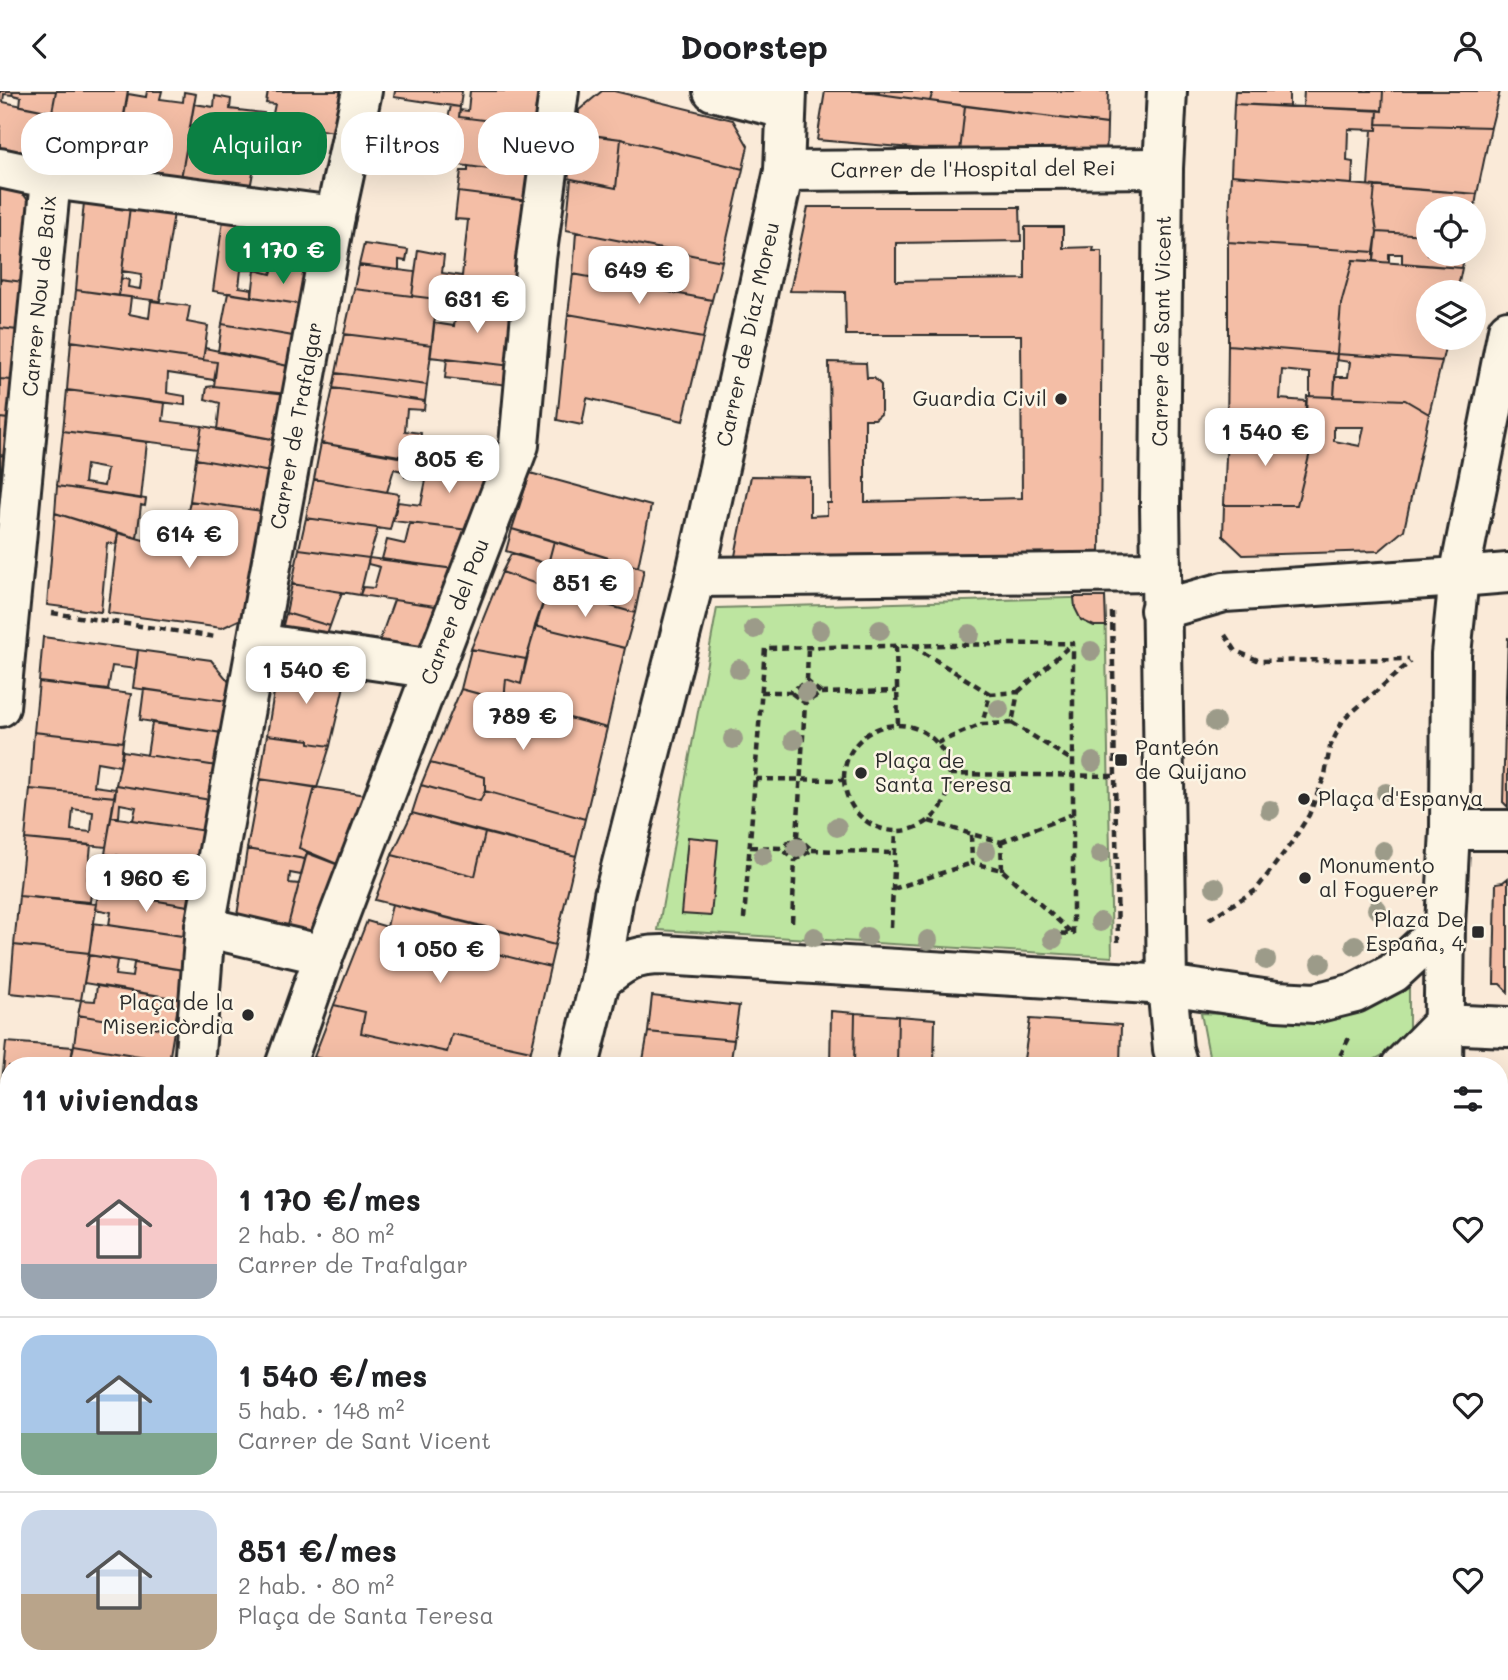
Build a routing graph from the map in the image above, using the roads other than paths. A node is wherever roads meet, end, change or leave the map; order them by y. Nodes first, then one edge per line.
1 (362, 91) edge
2 (559, 91) edge
3 (713, 91) edge
4 (1167, 91) edge
5 (786, 100) edge
6 (0, 168) edge
7 (1163, 168) junction
8 (784, 171) junction
9 (51, 179) junction
10 (335, 216) junction
11 (1508, 330) edge
12 (1160, 572) junction
13 (1508, 573) edge
14 (695, 577) junction
15 (1459, 577) junction
16 (1224, 592) junction
17 (5, 605) edge
18 (1160, 610) junction
19 (257, 643) junction
20 (434, 669) junction
21 (0, 707) edge
22 (1450, 830) junction
23 (1508, 830) edge
24 (614, 895) junction
25 (1445, 925) junction
26 (205, 927) junction
27 (324, 955) junction
28 (642, 955) junction
29 (600, 981) junction
30 (1167, 985) junction
31 (1442, 1024) junction
32 (1508, 1027) edge
33 (195, 1057) edge
34 (288, 1057) edge
35 (581, 1057) edge
36 (1175, 1057) edge
37 (1410, 1057) edge
38 (1443, 1057) edge

1 - 10 street, Carrer de Trafalgar
2 - 20 street, Carrer del Pou
3 - 5 street
4 - 7 street, Carrer de Sant Vicent
5 - 8 street, Carrer de Díaz Moreu
6 - 9 street
7 - 8 street, Carrer de l'Hospital del Rei
7 - 12 street, Carrer de Sant Vicent
8 - 14 street, Carrer de Díaz Moreu
9 - 10 street
9 - 17 street, Carrer Nou de Baix
10 - 19 street, Carrer de Trafalgar
11 - 15 street
12 - 14 street
12 - 16 street
12 - 18 street
13 - 15 street
14 - 24 street
15 - 16 street
15 - 22 street
16 - 18 street
17 - 21 street, Carrer Nou de Baix
18 - 30 street
19 - 20 street
19 - 26 street, Carrer de Trafalgar
20 - 27 street, Carrer del Pou
22 - 23 street
22 - 25 street
24 - 28 street
24 - 29 street
25 - 30 street
25 - 31 street
26 - 27 street
26 - 33 street
27 - 34 street
28 - 29 street
28 - 30 street
29 - 35 street
30 - 36 street
31 - 32 street
31 - 37 street
31 - 38 street

